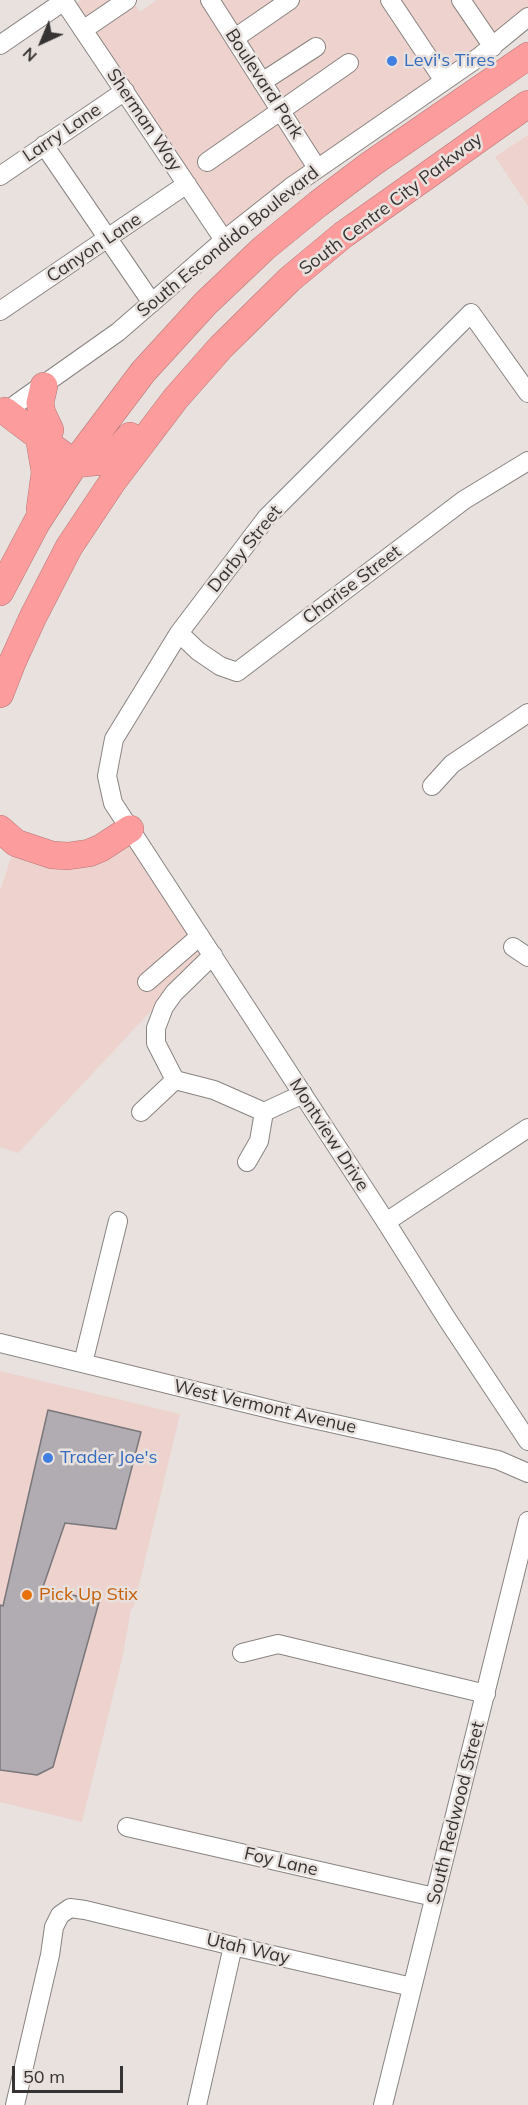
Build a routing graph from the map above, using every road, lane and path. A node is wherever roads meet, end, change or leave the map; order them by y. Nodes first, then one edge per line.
1 (127, 0) edge
2 (210, 0) edge
3 (290, 0) edge
4 (390, 0) edge
5 (461, 0) edge
6 (63, 1) edge
7 (528, 17) edge
8 (88, 26) junction
9 (235, 38) junction
10 (0, 45) edge
11 (315, 47) dead end
12 (493, 47) junction
13 (528, 51) edge
14 (528, 57) edge
15 (349, 63) dead end
16 (500, 75) junction
17 (444, 81) junction
18 (262, 82) junction
19 (125, 91) junction
20 (528, 104) edge
21 (281, 111) junction
22 (44, 145) junction
23 (207, 162) dead end
24 (317, 168) junction
25 (0, 176) edge
26 (187, 184) junction
27 (229, 236) junction
28 (108, 238) junction
29 (152, 303) junction
30 (0, 311) edge
31 (221, 347) junction
32 (44, 386) junction
33 (528, 393) edge
34 (7, 416) edge
35 (40, 433) junction
36 (81, 460) junction
37 (528, 461) edge
38 (37, 522) junction
39 (58, 568) junction
40 (0, 592) edge
41 (179, 633) junction
42 (0, 694) edge
43 (528, 713) edge
44 (432, 786) dead end
45 (130, 829) junction
46 (5, 839) edge
47 (200, 936) junction
48 (213, 955) junction
49 (147, 982) dead end
50 (175, 1080) junction
51 (303, 1094) junction
52 (141, 1112) dead end
53 (264, 1112) junction
54 (528, 1128) edge
55 (247, 1162) dead end
56 (118, 1221) dead end
57 (386, 1222) junction
58 (0, 1343) edge
59 (83, 1363) junction
60 (528, 1440) edge
61 (528, 1473) edge
62 (528, 1521) edge
63 (242, 1653) dead end
64 (486, 1694) junction
65 (127, 1827) dead end
66 (434, 1898) junction
67 (233, 1946) junction
68 (412, 1987) junction
69 (15, 2105) edge
70 (197, 2105) edge
71 (383, 2105) edge

1 - 8 street
2 - 9 street, Boulevard Park
3 - 9 street
4 - 17 street
5 - 12 street
6 - 8 street, Sherman Way
6 - 10 street
7 - 12 street, South Escondido Boulevard
8 - 19 street, Sherman Way
8 - 27 street
9 - 18 street, Boulevard Park
11 - 18 street
12 - 17 street, South Escondido Boulevard
13 - 16 highway
14 - 16 highway
15 - 21 street
16 - 36 highway
17 - 24 street, South Escondido Boulevard
18 - 21 street, Boulevard Park
19 - 22 street, Larry Lane
19 - 26 street, Sherman Way
20 - 31 highway, South Centre City Parkway
21 - 23 street
21 - 24 street, Boulevard Park
22 - 25 street, Larry Lane
22 - 28 street
24 - 27 street, South Escondido Boulevard
26 - 27 street, Sherman Way
26 - 28 street, Canyon Lane
27 - 29 street, South Escondido Boulevard
28 - 29 street
28 - 30 street, Canyon Lane
29 - 32 street, South Escondido Boulevard
31 - 36 highway
31 - 39 highway, South Centre City Parkway
32 - 34 street, South Escondido Boulevard
32 - 35 highway
33 - 41 street, Darby Street
34 - 35 highway
35 - 36 highway
35 - 38 highway
36 - 38 highway
36 - 39 highway
37 - 41 street, Charise Street
38 - 40 highway
39 - 42 highway, South Centre City Parkway
41 - 45 street, Darby Street
43 - 44 street
45 - 46 highway
45 - 47 street, Montview Drive
47 - 48 street, Montview Drive
47 - 49 street
48 - 50 street
48 - 51 street, Montview Drive
50 - 52 street
50 - 53 street
51 - 53 street
51 - 57 street, Montview Drive
53 - 55 street
54 - 57 street
56 - 59 street
57 - 60 street, Montview Drive
58 - 59 street, West Vermont Avenue
59 - 61 street, West Vermont Avenue
62 - 64 street, South Redwood Street
63 - 64 street
64 - 66 street, South Redwood Street
65 - 66 street, Foy Lane
66 - 68 street, South Redwood Street
67 - 68 street, Utah Way
67 - 69 street, Utah Way
67 - 70 street
68 - 71 street, South Redwood Street

